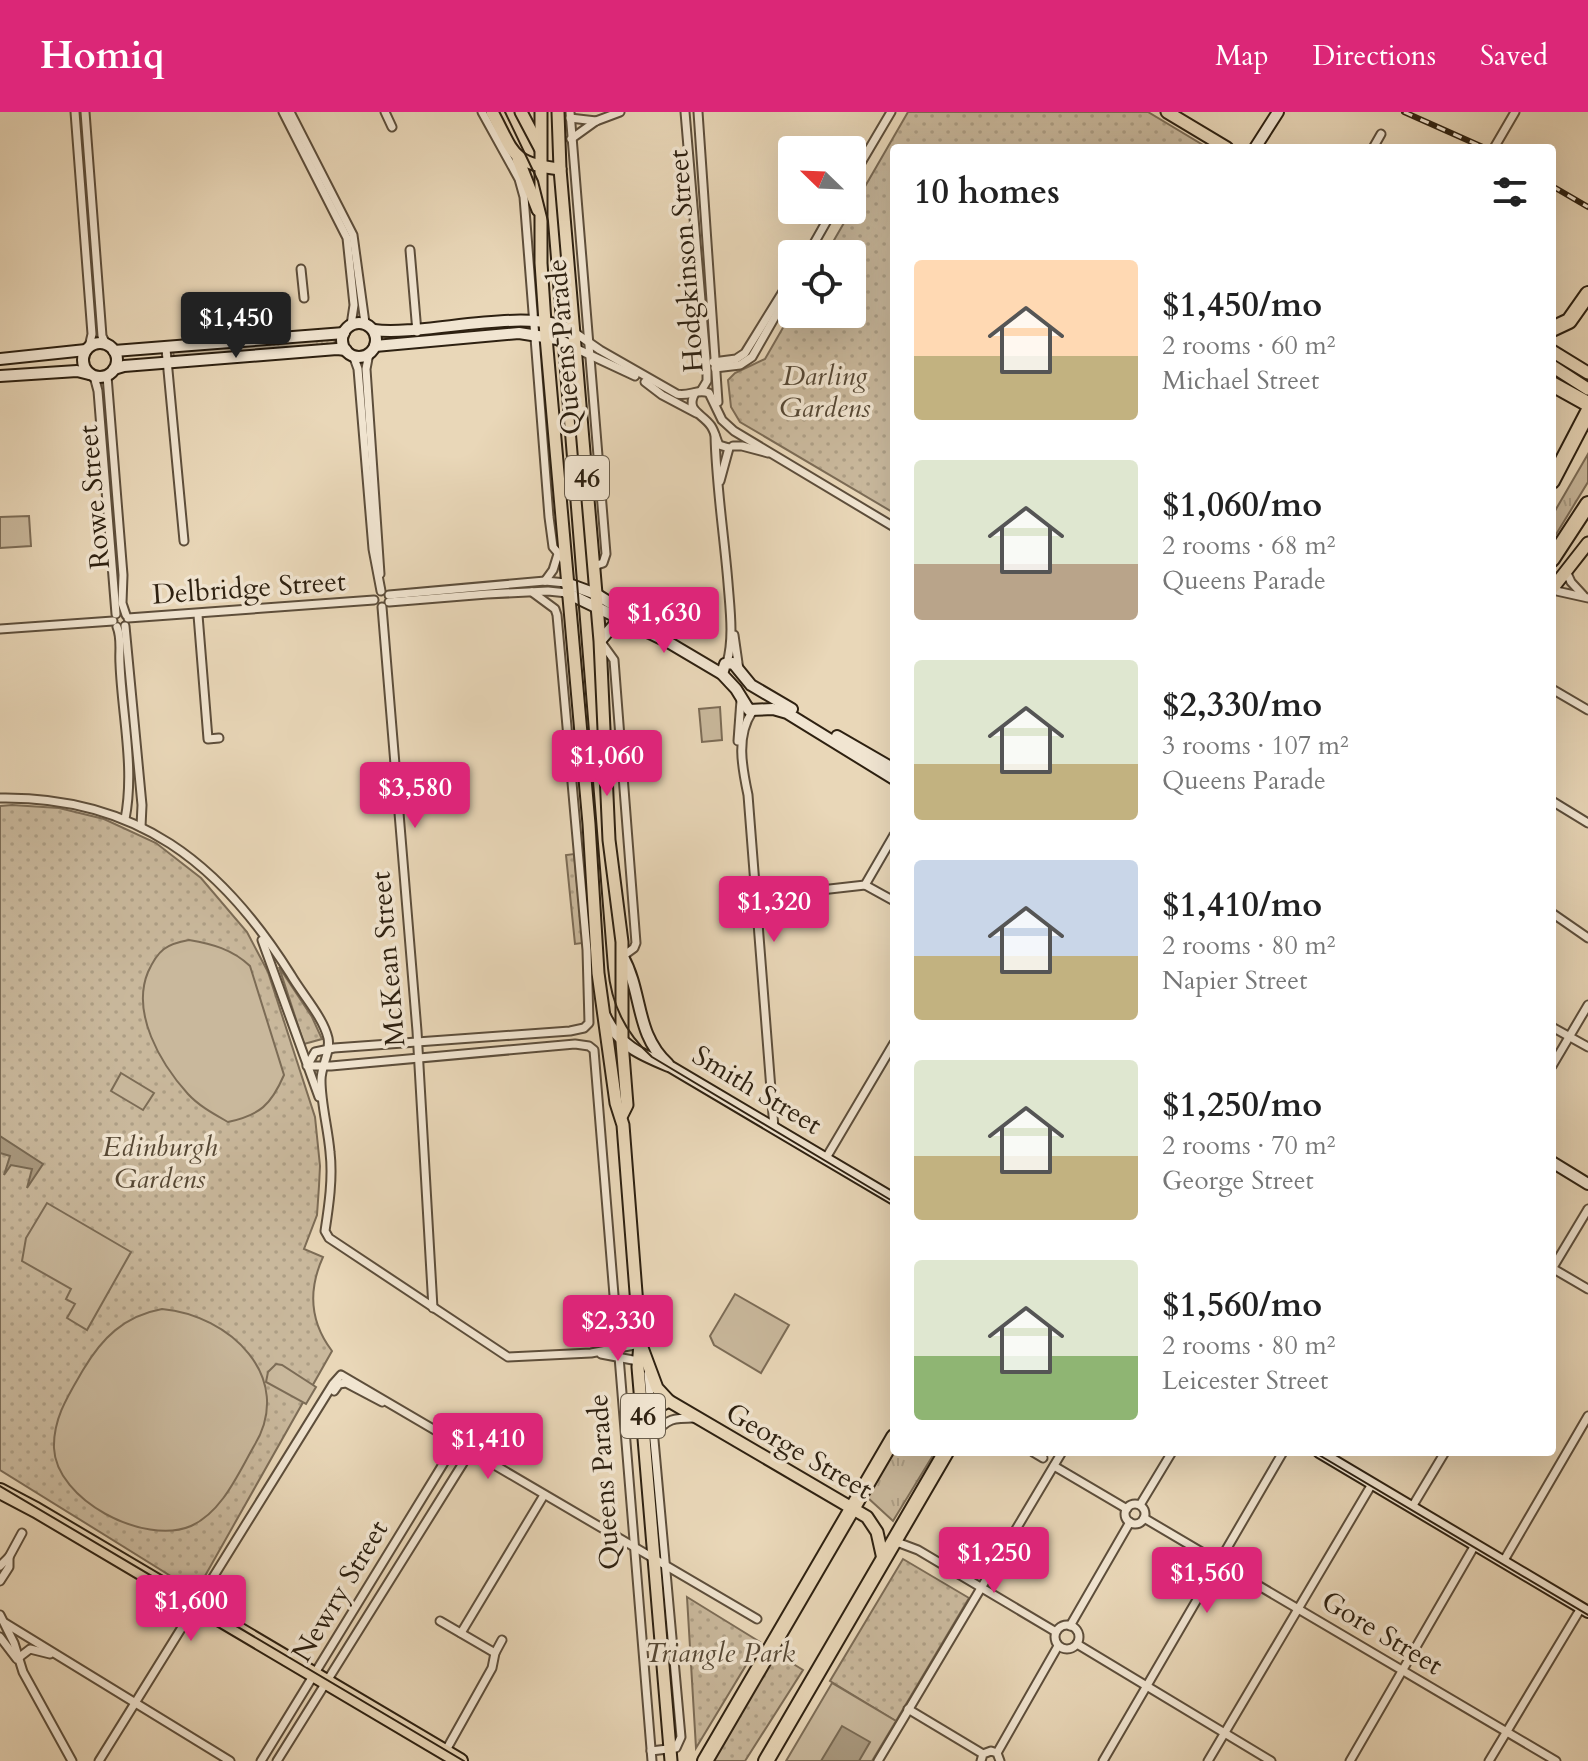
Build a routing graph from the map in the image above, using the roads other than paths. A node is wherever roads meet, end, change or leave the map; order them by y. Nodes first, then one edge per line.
1 (75, 112) edge
2 (85, 112) edge
3 (283, 112) edge
4 (290, 112) edge
5 (385, 112) edge
6 (521, 112) edge
7 (541, 112) edge
8 (558, 112) edge
9 (620, 112) edge
10 (685, 112) edge
11 (698, 112) edge
12 (891, 112) edge
13 (1167, 112) edge
14 (1278, 112) edge
15 (1515, 112) edge
16 (488, 115) edge
17 (570, 115) edge
18 (596, 121) junction
19 (392, 127) dead end
20 (1381, 134) dead end
21 (571, 139) junction
22 (1220, 144) edge
23 (1258, 144) edge
24 (1375, 144) edge
25 (1496, 144) edge
26 (541, 149) junction
27 (866, 154) edge
28 (516, 155) junction
29 (541, 167) junction
30 (560, 169) junction
31 (568, 184) junction
32 (540, 218) junction
33 (410, 250) dead end
34 (301, 269) dead end
35 (536, 272) junction
36 (576, 272) junction
37 (1588, 294) edge
38 (304, 298) dead end
39 (778, 300) edge
40 (778, 312) edge
41 (539, 322) junction
42 (469, 324) junction
43 (369, 327) junction
44 (1556, 327) edge
45 (347, 329) junction
46 (417, 329) junction
47 (574, 332) junction
48 (540, 336) junction
49 (470, 337) junction
50 (418, 341) junction
51 (587, 342) junction
52 (110, 347) junction
53 (575, 348) junction
54 (87, 349) junction
55 (166, 349) junction
56 (372, 350) junction
57 (349, 353) junction
58 (1556, 353) edge
59 (588, 355) junction
60 (0, 359) edge
61 (167, 363) junction
62 (707, 363) junction
63 (717, 366) junction
64 (1583, 370) edge
65 (110, 373) junction
66 (0, 376) edge
67 (92, 376) junction
68 (1562, 384) edge
69 (1588, 389) edge
70 (698, 392) junction
71 (1588, 404) edge
72 (718, 408) junction
73 (1588, 412) edge
74 (696, 413) junction
75 (734, 431) junction
76 (715, 435) junction
77 (731, 447) junction
78 (768, 453) junction
79 (1556, 473) edge
80 (719, 483) junction
81 (1588, 504) edge
82 (890, 525) edge
83 (184, 541) dead end
84 (1588, 543) edge
85 (1556, 553) edge
86 (561, 557) junction
87 (594, 566) junction
88 (1566, 571) junction
89 (380, 581) junction
90 (545, 581) junction
91 (1556, 584) edge
92 (566, 588) junction
93 (1556, 590) edge
94 (532, 592) junction
95 (596, 594) junction
96 (1586, 598) edge
97 (385, 599) junction
98 (597, 608) junction
99 (198, 615) junction
100 (121, 620) junction
101 (628, 623) junction
102 (731, 625) junction
103 (0, 629) edge
104 (600, 641) junction
105 (725, 667) junction
106 (739, 670) junction
107 (760, 691) junction
108 (1556, 691) edge
109 (741, 700) junction
110 (1588, 710) edge
111 (756, 711) junction
112 (219, 738) dead end
113 (742, 763) junction
114 (890, 769) edge
115 (890, 769) edge
116 (0, 798) edge
117 (1556, 803) edge
118 (125, 819) junction
119 (1588, 823) edge
120 (141, 827) junction
121 (890, 842) edge
122 (865, 885) junction
123 (812, 891) dead end
124 (890, 899) edge
125 (1556, 917) edge
126 (253, 924) junction
127 (1588, 937) edge
128 (623, 957) junction
129 (1588, 1005) edge
130 (605, 1015) junction
131 (1556, 1029) edge
132 (576, 1030) junction
133 (506, 1037) junction
134 (1569, 1037) junction
135 (622, 1042) junction
136 (417, 1043) junction
137 (577, 1044) junction
138 (1588, 1047) edge
139 (327, 1049) junction
140 (506, 1051) junction
141 (418, 1057) junction
142 (890, 1057) edge
143 (1556, 1059) edge
144 (307, 1066) junction
145 (323, 1066) junction
146 (671, 1067) junction
147 (322, 1105) junction
148 (622, 1115) junction
149 (774, 1128) junction
150 (826, 1158) junction
151 (1556, 1158) edge
152 (1556, 1164) edge
153 (1588, 1177) edge
154 (1588, 1184) edge
155 (890, 1197) edge
156 (1588, 1209) edge
157 (1556, 1262) edge
158 (1556, 1271) edge
159 (1588, 1289) edge
160 (433, 1308) junction
161 (640, 1344) junction
162 (618, 1352) junction
163 (642, 1361) junction
164 (669, 1401) junction
165 (652, 1411) junction
166 (1588, 1416) edge
167 (696, 1418) junction
168 (650, 1438) junction
169 (456, 1443) junction
170 (890, 1444) edge
171 (470, 1452) junction
172 (944, 1456) edge
173 (1040, 1456) edge
174 (1060, 1456) edge
175 (1170, 1456) edge
176 (1281, 1456) edge
177 (1326, 1456) edge
178 (1443, 1456) edge
179 (1043, 1458) dead end
180 (1054, 1466) junction
181 (0, 1483) edge
182 (1372, 1484) junction
183 (0, 1491) edge
184 (544, 1495) junction
185 (1140, 1505) junction
186 (1412, 1507) junction
187 (852, 1509) junction
188 (1127, 1509) junction
189 (36, 1510) junction
190 (1144, 1518) junction
191 (1130, 1522) junction
192 (22, 1533) dead end
193 (894, 1541) junction
194 (633, 1545) junction
195 (1475, 1545) junction
196 (9, 1557) junction
197 (654, 1557) junction
198 (883, 1559) junction
199 (1503, 1562) junction
200 (1219, 1563) junction
201 (666, 1564) junction
202 (0, 1566) edge
203 (0, 1581) edge
204 (980, 1589) junction
205 (197, 1605) junction
206 (1298, 1609) junction
207 (1584, 1610) edge
208 (0, 1615) edge
209 (757, 1619) dead end
210 (440, 1621) dead end
211 (5, 1623) junction
212 (665, 1626) junction
213 (1070, 1626) junction
214 (640, 1628) junction
215 (1056, 1632) junction
216 (461, 1633) junction
217 (0, 1637) edge
218 (502, 1640) dead end
219 (1077, 1644) junction
220 (1058, 1646) junction
221 (495, 1653) junction
222 (60, 1657) junction
223 (17, 1659) junction
224 (1402, 1671) junction
225 (320, 1678) junction
226 (1147, 1686) junction
227 (136, 1704) junction
228 (908, 1709) junction
229 (1506, 1732) junction
230 (1224, 1734) junction
231 (651, 1751) junction
232 (445, 1752) junction
233 (670, 1755) edge
234 (999, 1757) edge
235 (982, 1758) edge
236 (72, 1761) edge
237 (99, 1761) edge
238 (230, 1761) edge
239 (261, 1761) edge
240 (277, 1761) edge
241 (460, 1761) edge
242 (652, 1761) edge
243 (705, 1761) edge
244 (766, 1761) edge
245 (878, 1761) edge
246 (1103, 1761) edge
247 (1208, 1761) edge
248 (1271, 1761) edge
249 (1350, 1761) edge
250 (1489, 1761) edge
251 (1556, 1761) edge

1 - 54 street
2 - 52 street
3 - 45 street
4 - 43 street
5 - 19 street
6 - 26 main road
7 - 26 main road, 46
8 - 30 main road, 46
9 - 18 street
10 - 62 street, Hodgkinson Street
11 - 63 street, Hodgkinson Street
12 - 27 street
13 - 22 main road
14 - 23 street
15 - 25 street
16 - 28 main road, Queens Parade
16 - 35 street, Queens Parade
17 - 18 street
17 - 21 street, Queens Parade
18 - 21 street
20 - 24 street
21 - 31 street, Queens Parade
26 - 29 main road, 46
26 - 30 main road
28 - 29 main road
28 - 32 main road, Queens Parade
29 - 30 main road
29 - 32 main road, 46
30 - 31 main road, 46
31 - 36 street, Queens Parade
31 - 36 main road, Queens Parade / 46
32 - 35 main road, Queens Parade / 46
33 - 46 street
34 - 38 street
35 - 41 main road, Queens Parade / 46
36 - 47 main road, Queens Parade / 46
36 - 51 street, Queens Parade
37 - 44 highway
39 - 63 street
40 - 63 street
41 - 42 street
41 - 47 street
41 - 48 main road, Queens Parade / 46
42 - 46 street
42 - 49 street
43 - 45 street
43 - 46 street
43 - 56 street
45 - 55 street
45 - 57 street
46 - 50 street
47 - 51 street
47 - 53 main road, Queens Parade / 46
48 - 49 street
48 - 53 street
48 - 86 main road, Queens Parade / 46
49 - 50 street
50 - 56 street
51 - 59 street, Queens Parade
51 - 70 street
52 - 54 street
52 - 55 street
52 - 65 street
53 - 59 street
53 - 87 main road, Queens Parade / 46
54 - 60 street
54 - 67 street
55 - 61 street
56 - 57 street
56 - 89 street, McKean Street
57 - 61 street
57 - 89 street, McKean Street
58 - 64 main road
59 - 74 street
59 - 87 street, Queens Parade
61 - 65 street
61 - 83 street
62 - 63 street
62 - 70 street, Hodgkinson Street
63 - 72 street, Hodgkinson Street
65 - 67 street
65 - 100 street, Rowe Street
66 - 67 street
67 - 100 street, Rowe Street
68 - 69 main road
68 - 71 highway
70 - 72 street
70 - 74 street, Hodgkinson Street
72 - 75 street
73 - 79 highway
74 - 76 street
75 - 77 street
75 - 78 street
76 - 77 street
76 - 80 street
77 - 78 street
77 - 80 street
78 - 82 street
80 - 102 street
81 - 85 highway
84 - 88 main road
86 - 90 street
86 - 92 main road, Queens Parade / 46
87 - 95 main road, Queens Parade / 46
88 - 91 main road
88 - 96 street
89 - 97 street, McKean Street
90 - 92 street, Delbridge Street
90 - 97 street, Delbridge Street
92 - 94 street
92 - 95 street
92 - 98 street
92 - 130 main road, Queens Parade / 46
93 - 96 street
94 - 97 street
94 - 132 street
95 - 98 main road, Queens Parade / 46
95 - 105 street
97 - 99 street, Delbridge Street
97 - 136 street, McKean Street
98 - 101 street
98 - 104 main road, Queens Parade / 46
99 - 100 street, Delbridge Street
99 - 112 street
100 - 103 street, Delbridge Street
100 - 118 street, Rowe Street
100 - 120 street, Rowe Street
101 - 104 street
101 - 105 street
102 - 105 street
102 - 106 street
104 - 128 main road, Queens Parade / 46
104 - 128 street, Queens Parade
105 - 106 street
105 - 109 street
106 - 107 street
107 - 111 street
107 - 114 street
108 - 110 street
109 - 111 street
109 - 113 street
111 - 113 street
111 - 115 street
113 - 149 street
116 - 118 street
117 - 119 street
118 - 120 street
120 - 126 street
121 - 122 street
122 - 123 street
122 - 124 street
125 - 127 street
126 - 139 street
126 - 144 street
128 - 135 main road, Queens Parade / 46
128 - 146 street
129 - 134 street
130 - 135 street, Smith Street
130 - 148 main road, Queens Parade / 46
131 - 134 street
132 - 133 street
132 - 137 street
133 - 136 street
133 - 140 street
134 - 138 street
134 - 143 street
135 - 146 street, Smith Street
135 - 148 main road, Queens Parade / 46
136 - 139 street
136 - 141 street, McKean Street
137 - 140 street
137 - 162 street, Queens Parade
139 - 144 street
139 - 145 street
140 - 141 street
141 - 145 street
141 - 160 street, McKean Street
142 - 150 street
144 - 145 street
144 - 147 street
145 - 147 street
146 - 149 street, Smith Street
147 - 160 street
148 - 161 main road, Queens Parade / 46
149 - 150 street, Smith Street
150 - 155 street, Smith Street
151 - 153 street
152 - 154 street
156 - 157 street
158 - 159 street
160 - 162 street
161 - 162 street
161 - 163 main road, Queens Parade / 46
162 - 163 street
162 - 194 street, Queens Parade
163 - 164 main road, Queens Parade / 46
163 - 165 street, Queens Parade
163 - 168 main road, Queens Parade / 46
164 - 165 main road
164 - 167 main road, George Street / 46
165 - 168 main road
166 - 199 street
167 - 168 street
167 - 187 main road, George Street / 46
168 - 197 main road, Queens Parade / 46
168 - 201 street, Queens Parade
169 - 171 street
169 - 205 street
169 - 225 street, Newry Street
170 - 187 highway
171 - 184 street
171 - 225 street, Newry Street
172 - 193 highway
173 - 179 street
174 - 180 street
175 - 185 street
176 - 200 street
177 - 182 street
178 - 186 street
180 - 188 street
180 - 204 street
181 - 189 highway
182 - 186 street
182 - 206 street
183 - 189 highway
184 - 194 street
184 - 216 street
185 - 188 street
185 - 190 street
186 - 195 street
187 - 198 main road, George Street / 46
187 - 243 highway
188 - 191 street
189 - 205 highway
190 - 191 street
190 - 200 street, Gore Street
191 - 213 street
192 - 196 street
193 - 198 highway
193 - 204 street
194 - 197 street
194 - 214 street, Queens Parade
195 - 199 street
195 - 224 street
196 - 202 street
196 - 203 street
197 - 201 street
197 - 212 main road, Queens Parade / 46
198 - 244 highway
199 - 207 street
200 - 206 street, Gore Street
200 - 226 street
201 - 209 street
201 - 212 street, Queens Parade
204 - 215 street
204 - 228 street
205 - 225 highway
205 - 227 street
206 - 224 street, Gore Street
206 - 230 street
207 - 229 street
208 - 211 street
210 - 216 street
211 - 222 street
211 - 223 street
212 - 214 street
212 - 233 main road, Queens Parade / 46
213 - 215 street
213 - 219 street
214 - 231 street, Queens Parade
215 - 220 street
216 - 221 street
217 - 223 street
218 - 221 street
219 - 220 street
219 - 226 street
220 - 234 street
221 - 232 street
222 - 223 street
222 - 227 street
223 - 236 street
224 - 229 street, Gore Street
224 - 249 street
225 - 232 highway
225 - 239 street, Newry Street
225 - 240 street, Newry Street
226 - 230 street
226 - 246 street
227 - 237 street
227 - 238 street
228 - 235 street
228 - 245 street
229 - 250 street
229 - 251 street, Gore Street
230 - 247 street
230 - 248 street
231 - 233 street, Queens Parade
231 - 242 street, Queens Parade
232 - 241 highway
234 - 235 street

